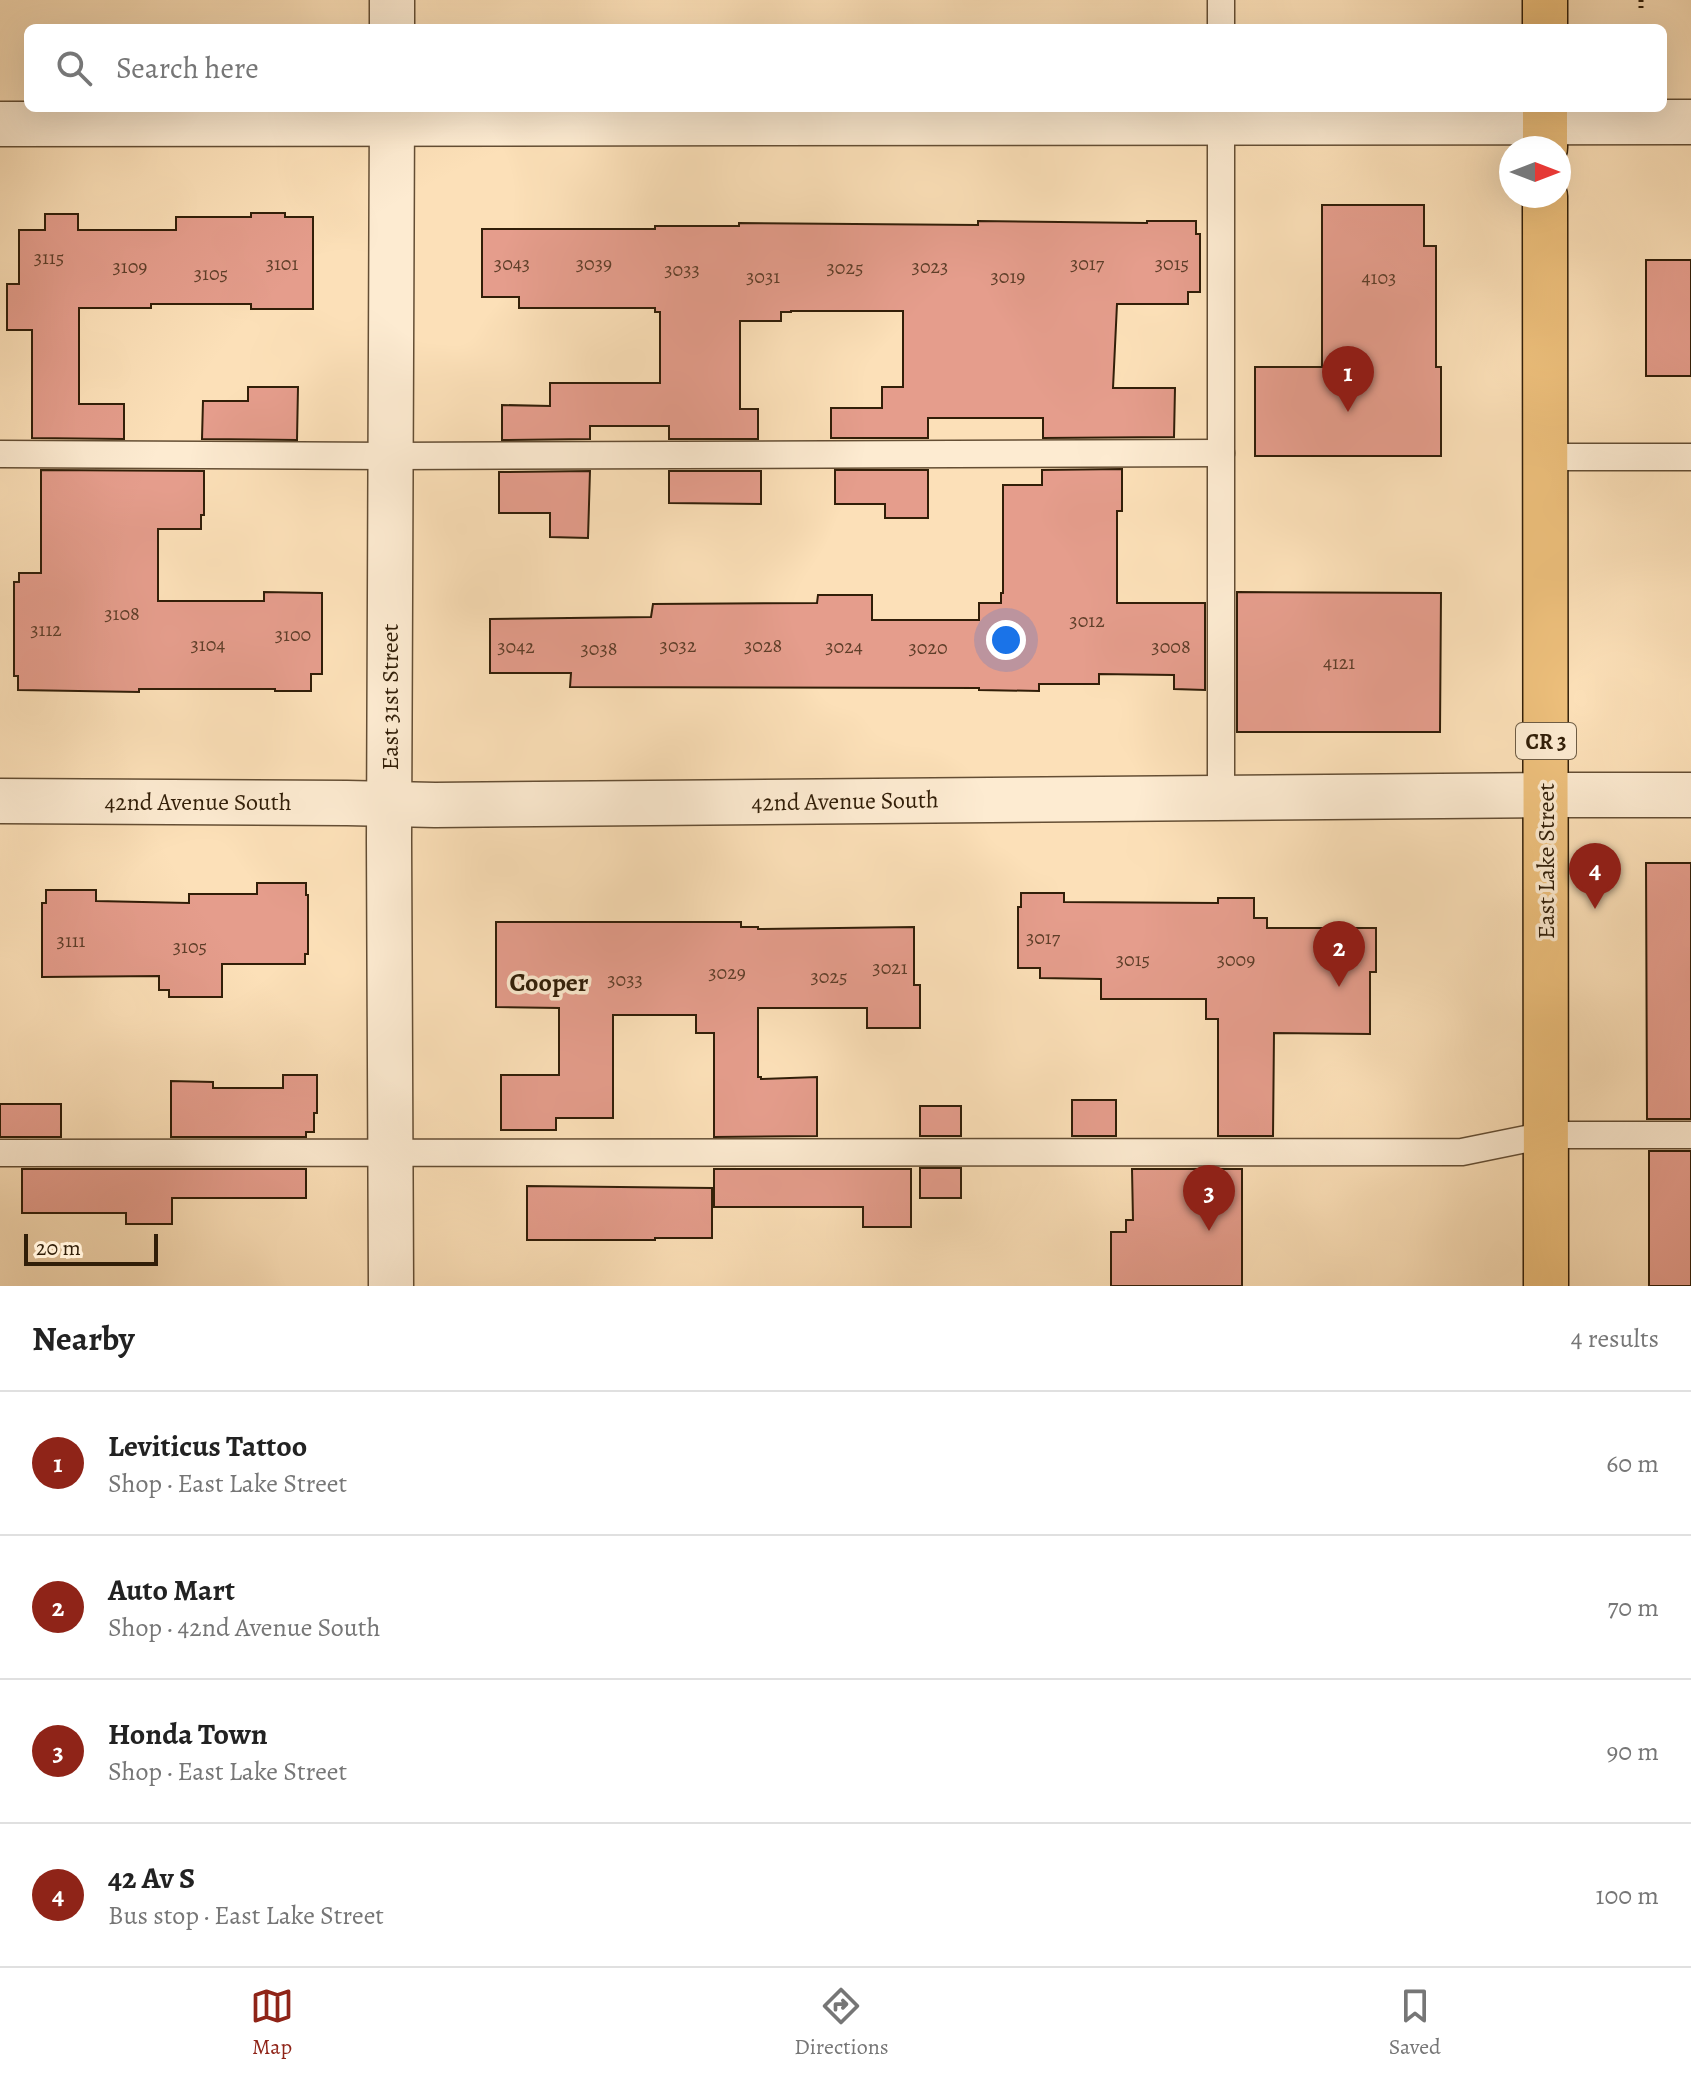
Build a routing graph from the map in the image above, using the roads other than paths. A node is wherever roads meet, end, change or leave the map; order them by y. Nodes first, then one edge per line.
1 (392, 0) edge
2 (1221, 0) edge
3 (1545, 0) edge
4 (392, 24) edge
5 (1221, 24) edge
6 (1545, 24) edge
7 (392, 116) edge
8 (1221, 116) edge
9 (1691, 122) edge
10 (0, 124) edge
11 (1545, 126) edge
12 (1545, 208) edge
13 (1221, 453) junction
14 (0, 454) edge
15 (392, 456) junction
16 (1545, 457) junction
17 (1691, 457) edge
18 (1546, 795) junction
19 (1691, 795) edge
20 (1221, 797) junction
21 (0, 801) edge
22 (389, 803) junction
23 (1546, 1135) junction
24 (1691, 1135) edge
25 (0, 1153) edge
26 (389, 1153) junction
27 (391, 1286) edge
28 (1546, 1286) edge

1 - 4 street
2 - 5 lane
3 - 6 main road
7 - 8 street
7 - 10 street
7 - 15 street, East 31st Street
8 - 11 street
8 - 13 lane
9 - 11 street
12 - 16 main road, East Lake Street / CR 3
13 - 15 lane
13 - 20 lane
14 - 15 lane
15 - 22 street, East 31st Street
16 - 17 lane
16 - 18 main road, East Lake Street / CR 3
18 - 19 street, 42nd Avenue South
18 - 20 street, 42nd Avenue South
18 - 23 main road, East Lake Street / CR 3
20 - 22 street, 42nd Avenue South
21 - 22 street, 42nd Avenue South
22 - 26 street, East 31st Street
23 - 24 lane
23 - 26 lane
23 - 28 main road, East Lake Street / CR 3
25 - 26 lane
26 - 27 street, East 31st Street

